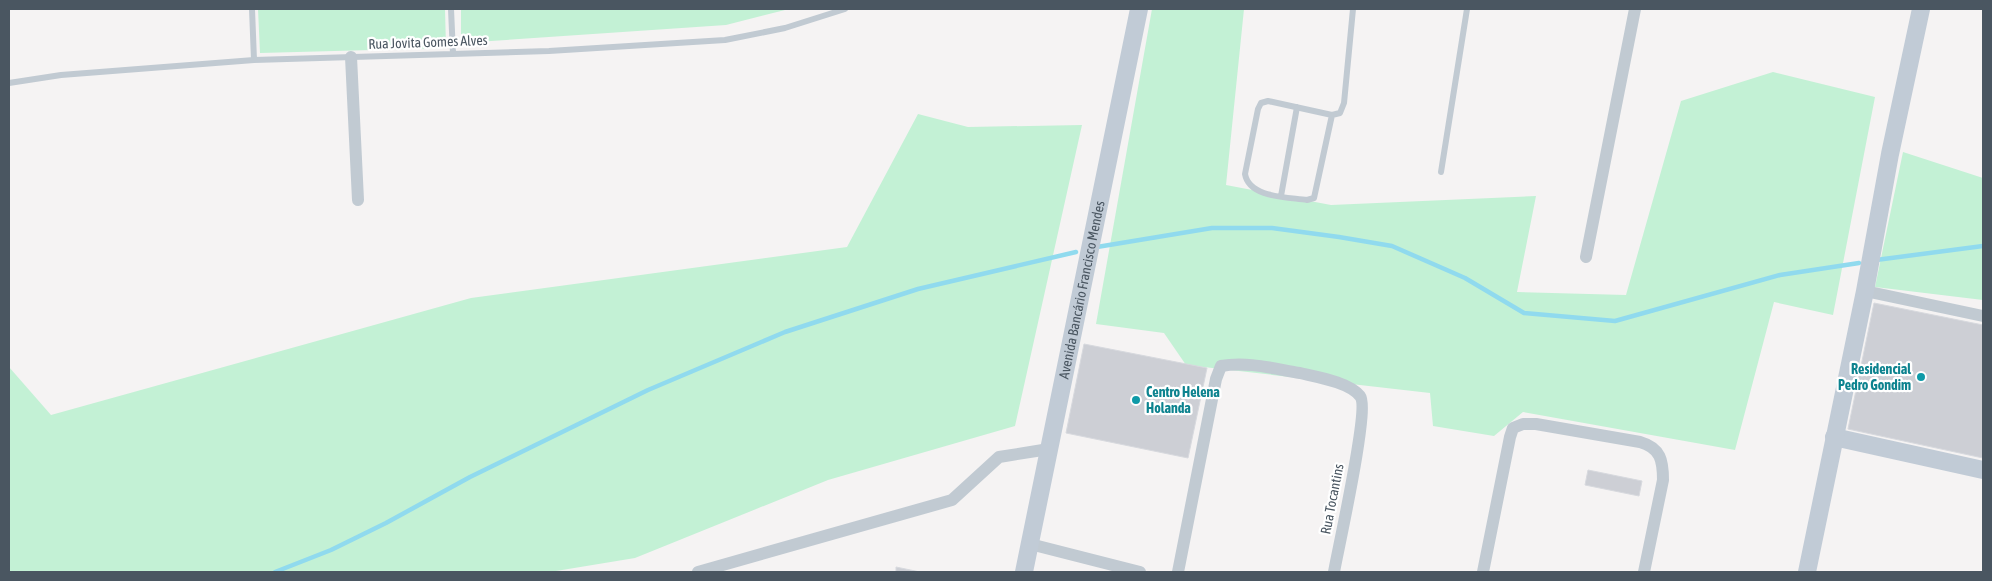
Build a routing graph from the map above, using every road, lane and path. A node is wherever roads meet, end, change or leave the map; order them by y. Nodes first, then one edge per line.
1 (252, 9) edge
2 (451, 9) edge
3 (845, 9) edge
4 (1139, 9) edge
5 (1353, 9) edge
6 (1467, 9) edge
7 (1635, 9) edge
8 (1921, 9) edge
9 (453, 54) junction
10 (351, 57) junction
11 (254, 60) junction
12 (9, 83) edge
13 (1297, 107) junction
14 (1332, 115) junction
15 (1441, 172) dead end
16 (1281, 196) junction
17 (358, 200) dead end
18 (1586, 257) dead end
19 (1865, 291) junction
20 (1983, 316) edge
21 (1834, 437) junction
22 (1049, 449) junction
23 (1983, 470) edge
24 (1030, 544) junction
25 (698, 572) edge
26 (1024, 572) edge
27 (1140, 572) edge
28 (1178, 572) edge
29 (1334, 572) edge
30 (1483, 572) edge
31 (1644, 572) edge
32 (1807, 572) edge

1 - 11 lane
2 - 9 lane
3 - 9 lane, Rua Jovita Gomes Alves
4 - 22 street, Avenida Bancário Francisco Mendes
5 - 14 lane
6 - 15 lane
7 - 18 street
8 - 19 street
9 - 10 lane, Rua Jovita Gomes Alves
10 - 11 lane, Rua Jovita Gomes Alves
10 - 17 street
11 - 12 lane, Rua Jovita Gomes Alves
13 - 14 lane
13 - 16 lane
13 - 16 lane
14 - 16 lane
19 - 20 street
19 - 21 street
21 - 23 street
21 - 32 street
22 - 24 street, Avenida Bancário Francisco Mendes
22 - 25 street
24 - 26 street, Avenida Bancário Francisco Mendes
24 - 27 street
28 - 29 street, Rua Tocantins
30 - 31 street

